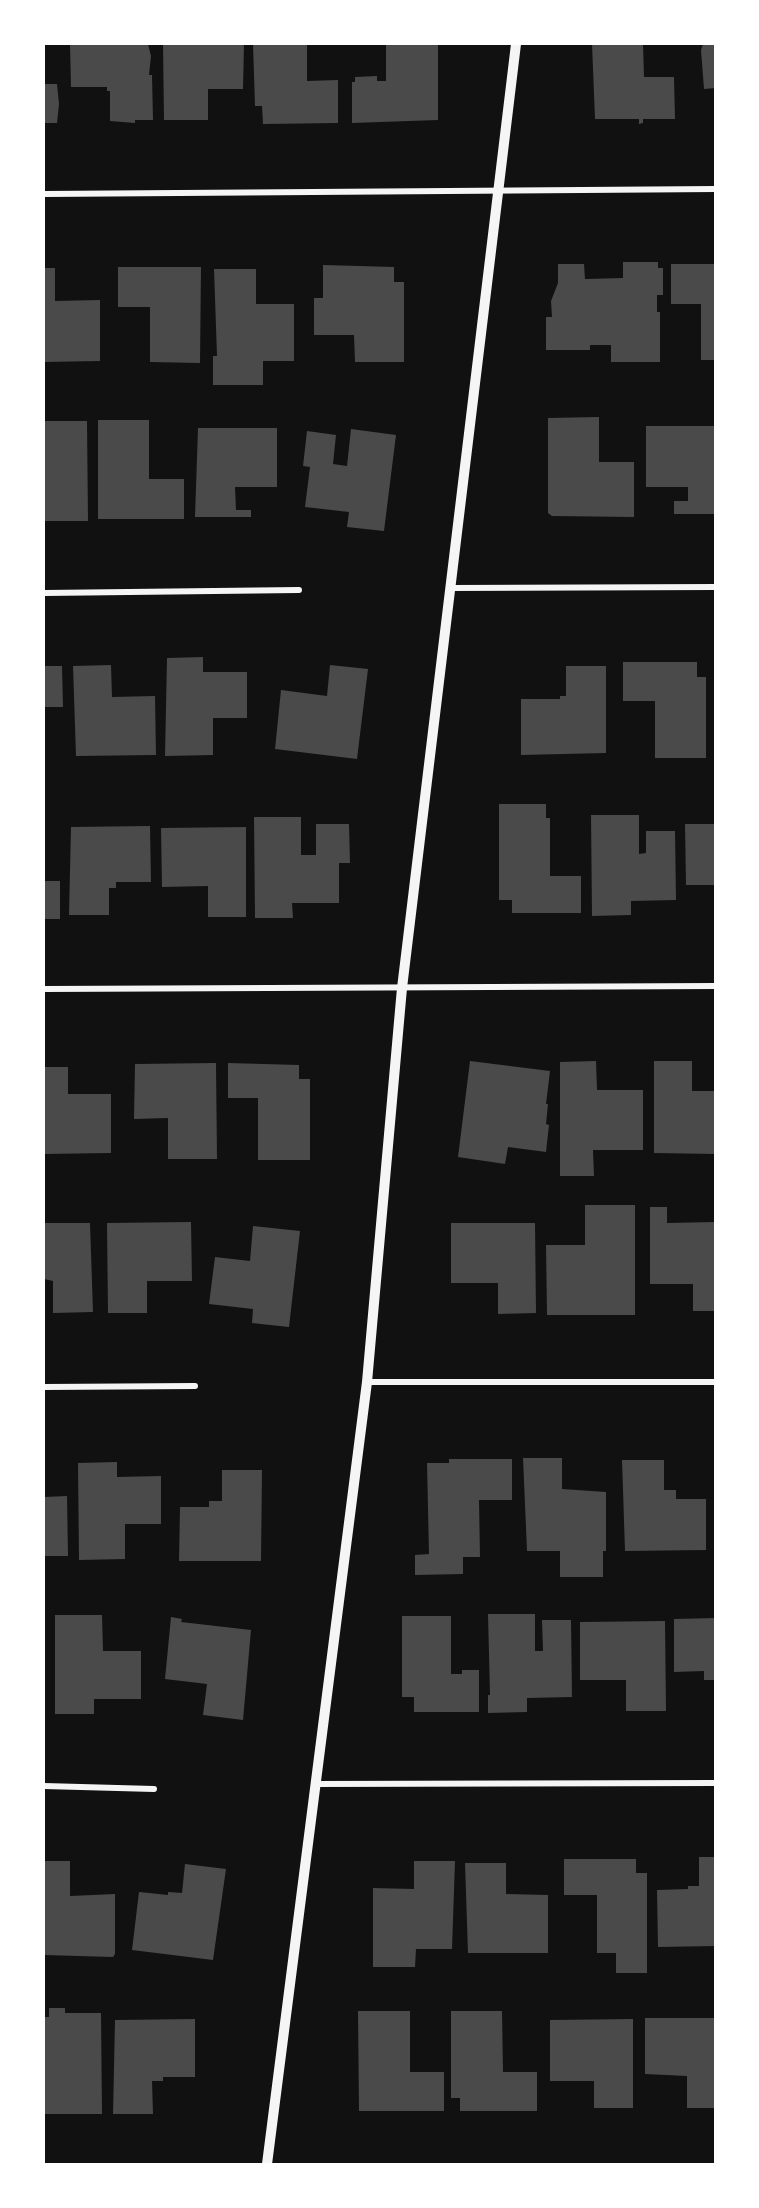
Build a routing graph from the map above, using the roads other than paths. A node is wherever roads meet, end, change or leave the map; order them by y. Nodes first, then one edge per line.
1 (516, 44) edge
2 (716, 189) edge
3 (500, 191) junction
4 (44, 194) edge
5 (716, 587) edge
6 (451, 588) junction
7 (299, 590) dead end
8 (44, 593) edge
9 (716, 986) edge
10 (402, 988) junction
11 (44, 989) edge
12 (367, 1382) junction
13 (716, 1382) edge
14 (195, 1386) dead end
15 (44, 1387) edge
16 (716, 1783) edge
17 (314, 1784) junction
18 (44, 1786) edge
19 (154, 1789) dead end
20 (267, 2164) edge

1 - 3 street
2 - 3 street
3 - 4 street
3 - 6 street
5 - 6 street
6 - 10 street
7 - 8 street
9 - 10 street
10 - 11 street
10 - 12 street
12 - 13 street
12 - 17 street
14 - 15 street
16 - 17 street
17 - 20 street
18 - 19 street

